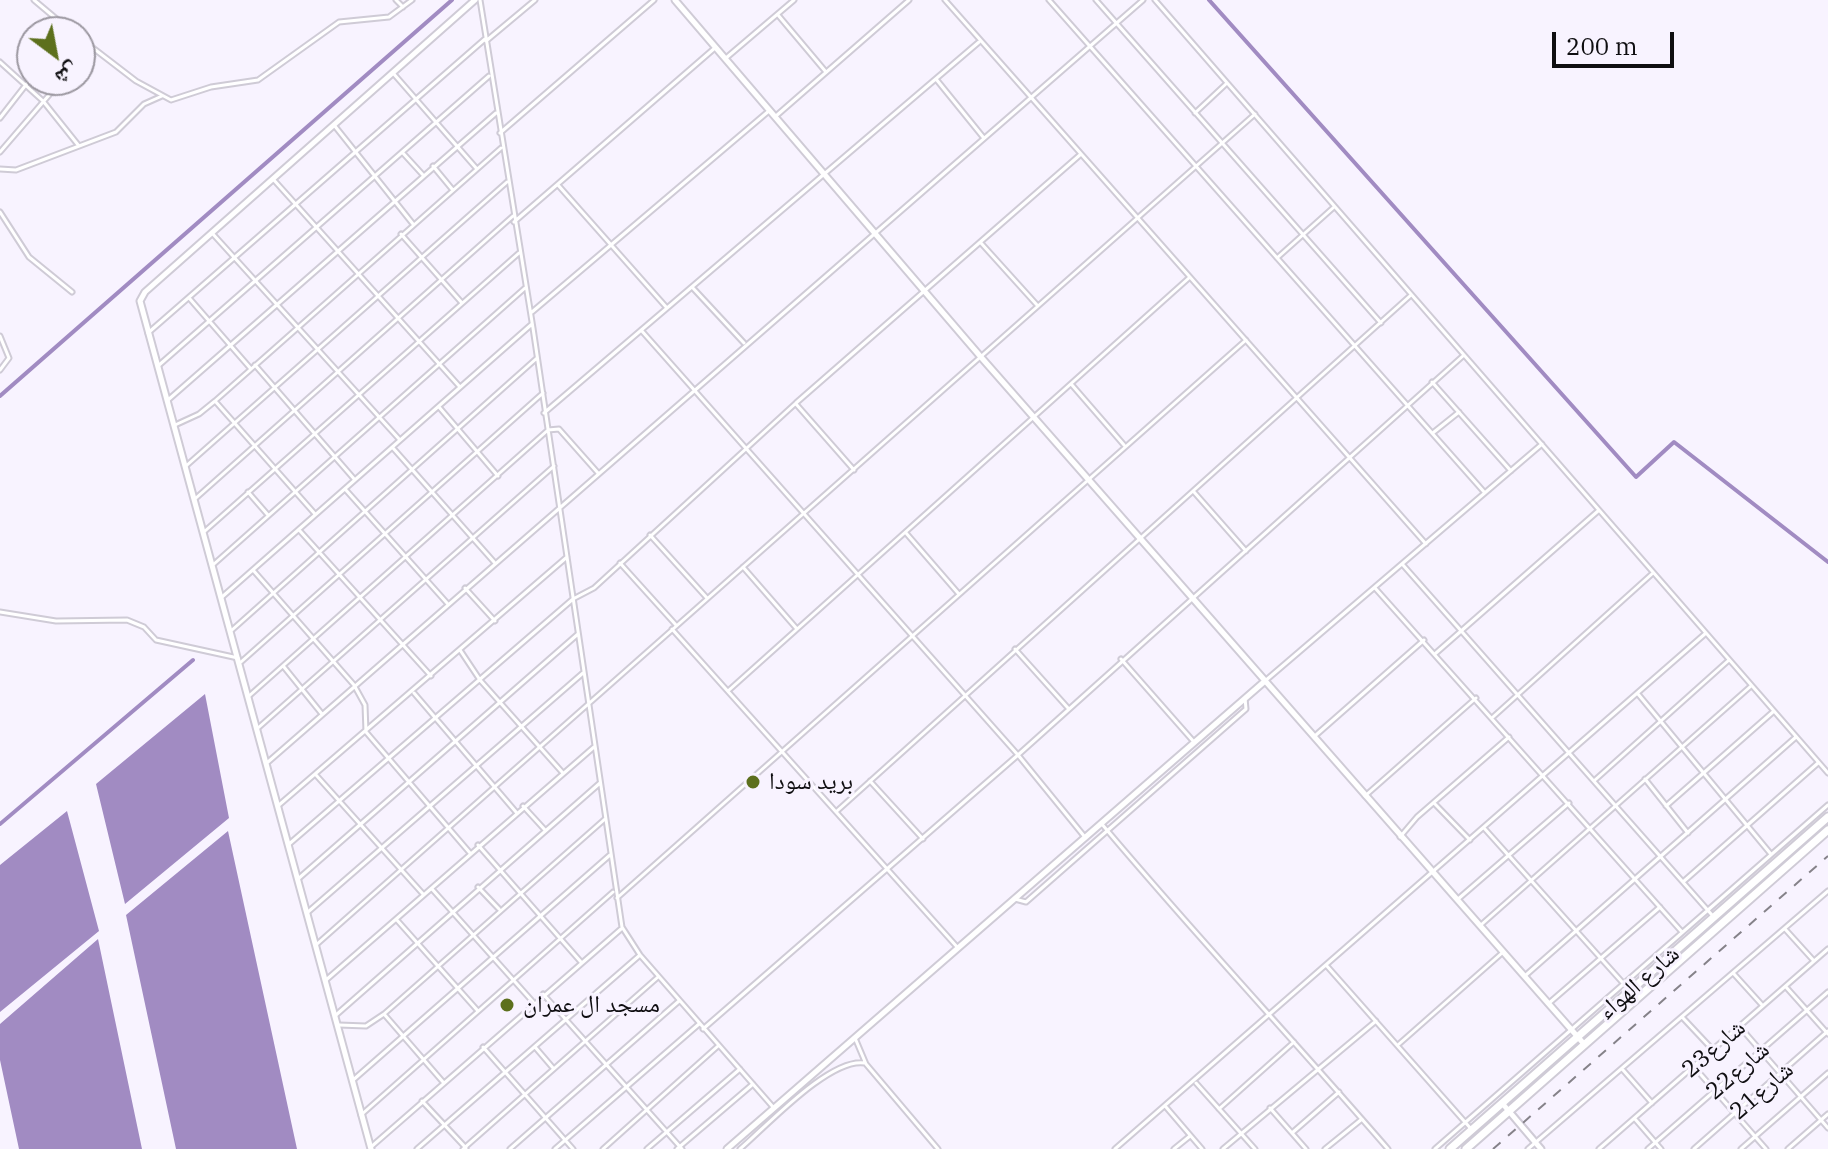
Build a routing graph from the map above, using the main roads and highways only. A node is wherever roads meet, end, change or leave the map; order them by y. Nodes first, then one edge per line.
1 (1828, 817) edge
2 (1828, 830) edge
3 (1450, 1149) edge
4 (1466, 1149) edge

1 - 3 highway, شارع الهواء
2 - 4 highway, شارع الهواء

